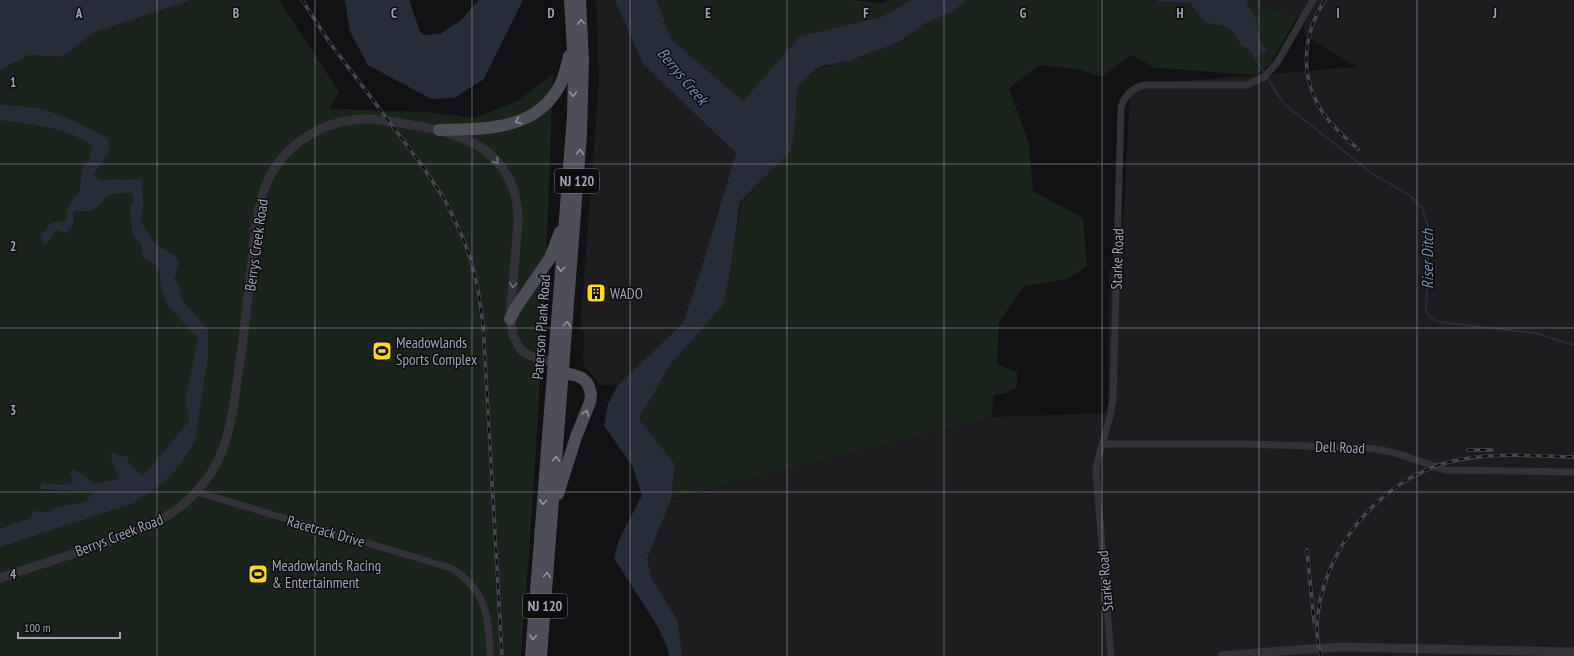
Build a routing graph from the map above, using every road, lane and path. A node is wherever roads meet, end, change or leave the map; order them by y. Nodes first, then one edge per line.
1 (570, 0) edge
2 (580, 0) edge
3 (1313, 0) edge
4 (573, 41) junction
5 (439, 130) junction
6 (565, 216) junction
7 (510, 319) junction
8 (559, 367) junction
9 (1103, 444) junction
10 (1574, 472) edge
11 (197, 492) junction
12 (552, 512) junction
13 (0, 578) edge
14 (1574, 652) edge
15 (490, 656) edge
16 (531, 656) edge
17 (541, 656) edge
18 (1111, 656) edge
19 (1222, 656) edge

1 - 4 main road, Paterson Plank Road / NJ 120
8 -> 2 main road, Paterson Plank Road / NJ 120
3 - 9 street, Starke Road
4 -> 5 main road
4 -> 6 main road, Paterson Plank Road / NJ 120
5 -> 7 street, Berrys Creek Road
5 - 11 street, Berrys Creek Road
6 - 7 main road
6 -> 8 main road, Paterson Plank Road / NJ 120
7 - 8 street, Berrys Creek Road
12 -> 8 main road, Paterson Plank Road / NJ 120
12 -> 8 main road
8 -> 16 main road, Paterson Plank Road / NJ 120
9 - 10 street, Dell Road
9 - 18 street, Starke Road
11 - 13 street, Berrys Creek Road
11 - 15 street, Racetrack Drive
17 -> 12 main road, Paterson Plank Road / NJ 120
14 - 19 street

